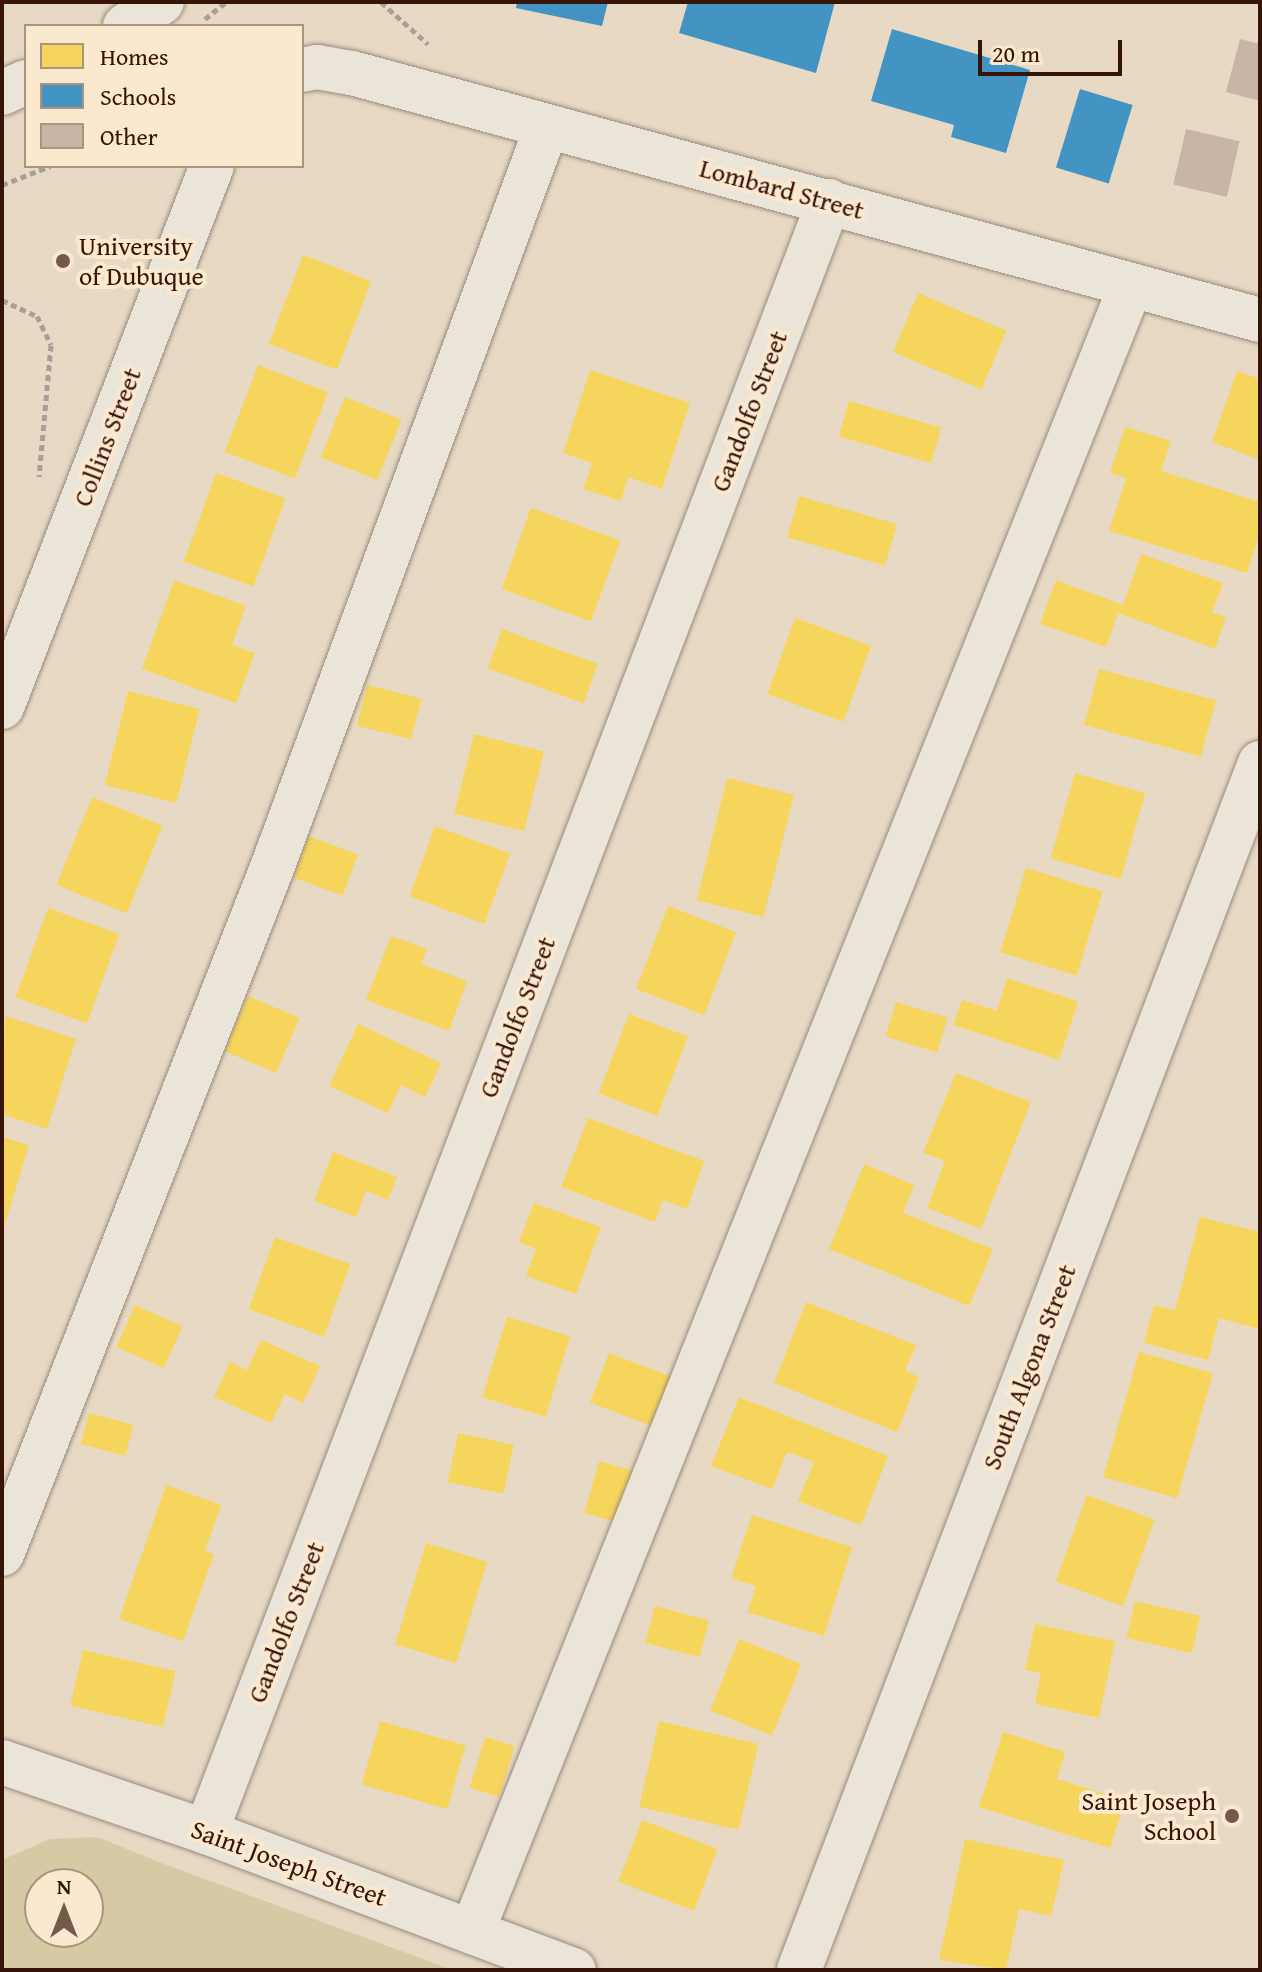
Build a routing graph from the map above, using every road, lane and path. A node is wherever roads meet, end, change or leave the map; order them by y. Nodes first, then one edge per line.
1 (162, 2) edge
2 (226, 2) edge
3 (128, 24) edge
4 (199, 24) edge
5 (304, 70) edge
6 (24, 83) edge
7 (2, 93) edge
8 (547, 126) junction
9 (45, 168) edge
10 (211, 168) edge
11 (2, 185) edge
12 (829, 201) junction
13 (1131, 285) junction
14 (2, 300) edge
15 (1260, 320) edge
16 (38, 478) dead end
17 (3, 701) edge
18 (1260, 763) edge
19 (2, 1554) edge
20 (2, 1762) edge
21 (206, 1832) junction
22 (472, 1932) junction
23 (574, 1970) edge
24 (799, 1970) edge

1 - 3 street
2 - 4 path
5 - 8 street, Lombard Street
6 - 7 street
8 - 12 street, Lombard Street
8 - 19 street
9 - 11 path
10 - 17 street, Collins Street
12 - 13 street, Lombard Street
12 - 21 street, Gandolfo Street
13 - 15 street, Lombard Street
13 - 22 street
14 - 16 path
18 - 24 street, South Algona Street
20 - 21 street, Saint Joseph Street
21 - 22 street, Saint Joseph Street
22 - 23 street, Saint Joseph Street

